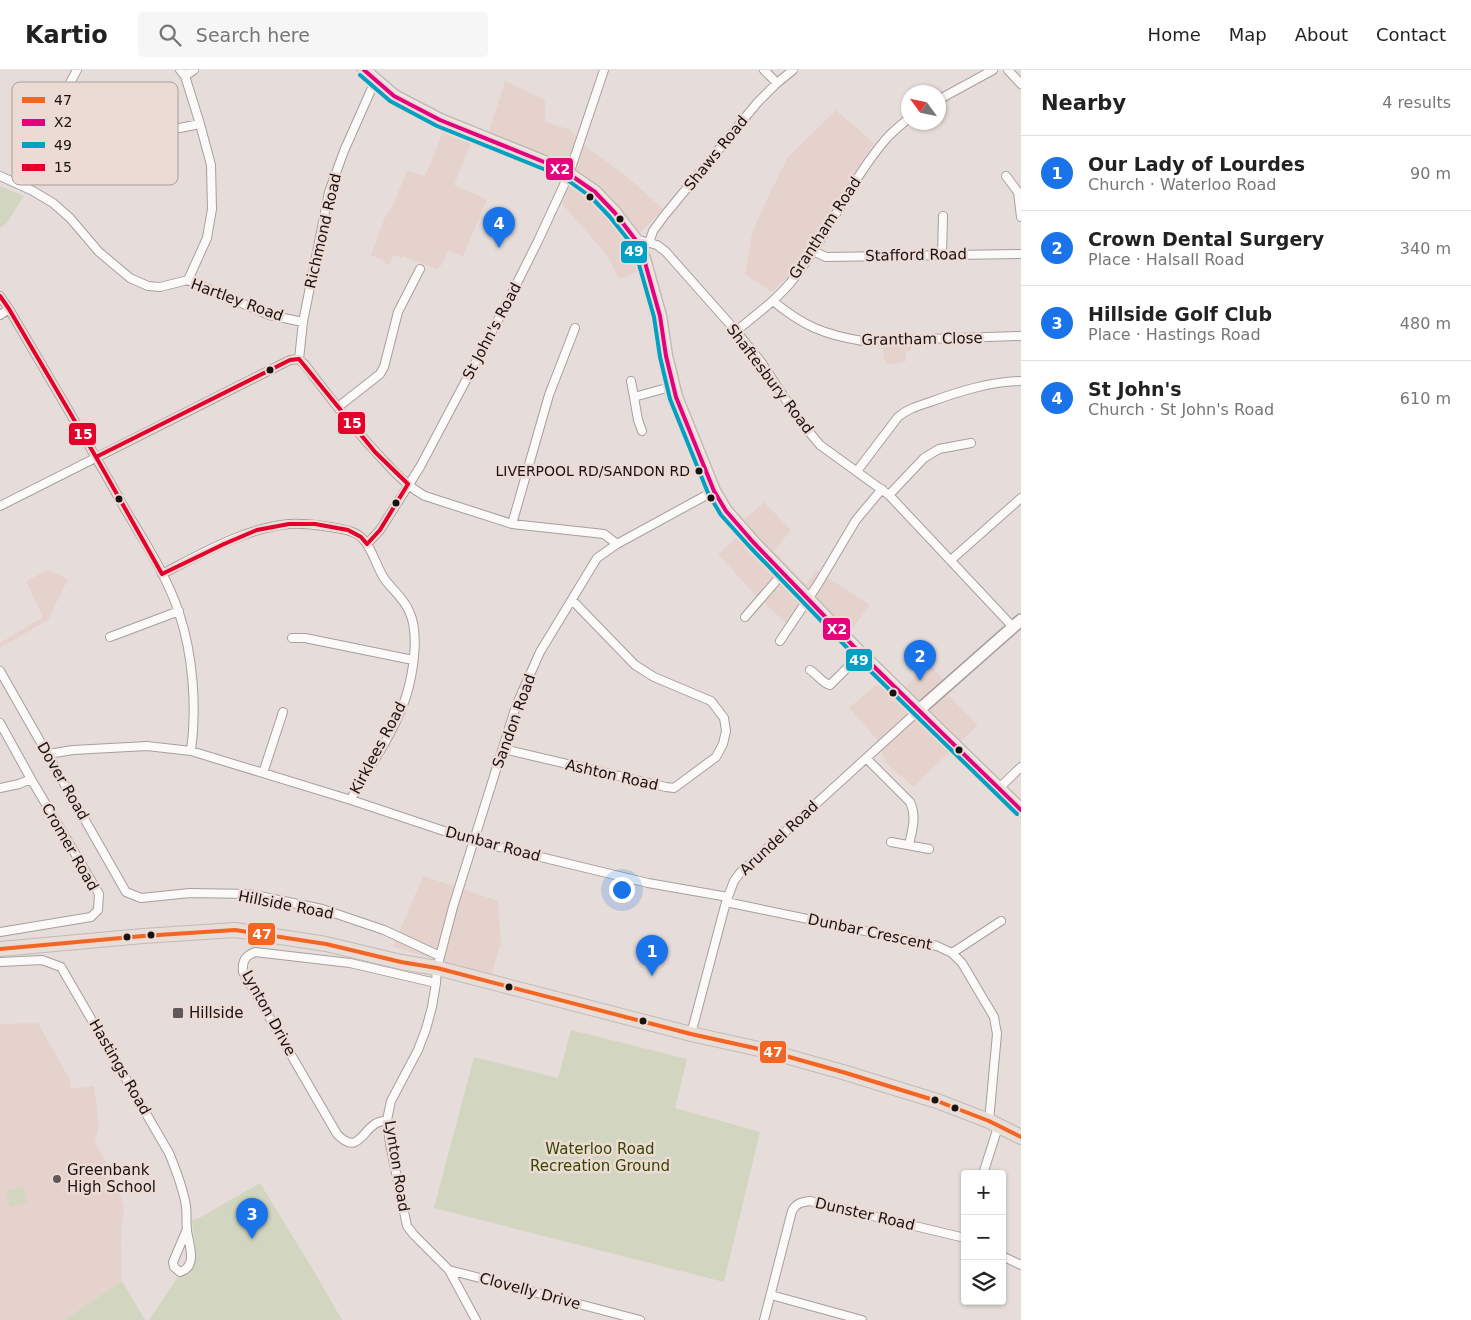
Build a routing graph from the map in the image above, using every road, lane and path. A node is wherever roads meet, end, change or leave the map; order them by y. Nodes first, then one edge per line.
1 (77, 70) edge
2 (194, 70) edge
3 (604, 70) edge
4 (764, 70) edge
5 (792, 70) edge
6 (994, 70) edge
7 (1008, 70) edge
8 (182, 73) edge
9 (371, 74) edge
10 (71, 82) edge
11 (777, 83) junction
12 (1021, 84) edge
13 (946, 96) edge
14 (200, 124) junction
15 (901, 125) edge
16 (178, 128) edge
17 (569, 174) junction
18 (0, 176) edge
19 (1006, 176) dead end
20 (12, 181) edge
21 (20, 185) edge
22 (943, 216) dead end
23 (1021, 217) edge
24 (635, 239) junction
25 (649, 243) junction
26 (813, 251) junction
27 (1021, 254) edge
28 (942, 255) junction
29 (420, 269) dead end
30 (188, 280) junction
31 (0, 296) edge
32 (773, 301) junction
33 (9, 309) junction
34 (0, 315) edge
35 (303, 322) junction
36 (575, 328) dead end
37 (736, 331) junction
38 (1021, 336) edge
39 (299, 359) junction
40 (631, 381) dead end
41 (1021, 381) edge
42 (674, 386) junction
43 (634, 397) junction
44 (338, 407) junction
45 (642, 431) dead end
46 (971, 443) dead end
47 (96, 457) junction
48 (857, 471) junction
49 (408, 484) junction
50 (882, 489) junction
51 (714, 491) junction
52 (889, 495) junction
53 (1021, 498) edge
54 (0, 506) edge
55 (512, 524) junction
56 (367, 544) junction
57 (617, 544) junction
58 (951, 560) junction
59 (783, 573) junction
60 (162, 574) junction
61 (808, 599) junction
62 (572, 600) junction
63 (179, 611) junction
64 (745, 617) dead end
65 (1017, 623) edge
66 (110, 637) dead end
67 (292, 638) dead end
68 (780, 641) dead end
69 (861, 654) junction
70 (414, 660) junction
71 (810, 670) dead end
72 (0, 671) edge
73 (919, 710) junction
74 (283, 712) dead end
75 (0, 723) edge
76 (503, 749) junction
77 (191, 751) junction
78 (48, 754) junction
79 (866, 758) junction
80 (1021, 767) edge
81 (263, 773) junction
82 (31, 779) junction
83 (0, 788) edge
84 (999, 788) junction
85 (351, 800) junction
86 (1021, 810) edge
87 (474, 841) junction
88 (891, 842) dead end
89 (909, 845) junction
90 (929, 849) dead end
91 (126, 892) joint
92 (727, 899) junction
93 (1001, 921) dead end
94 (0, 932) edge
95 (0, 949) edge
96 (952, 953) junction
97 (0, 962) edge
98 (438, 962) junction
99 (436, 984) junction
100 (691, 1034) junction
101 (386, 1120) junction
102 (994, 1124) junction
103 (1021, 1137) edge
104 (984, 1170) edge
105 (187, 1229) junction
106 (961, 1235) edge
107 (1006, 1258) edge
108 (1021, 1265) edge
109 (449, 1270) junction
110 (771, 1295) junction
111 (476, 1320) edge
112 (640, 1320) edge
113 (764, 1320) edge
114 (862, 1320) edge

1 - 10 street
2 - 8 street
3 - 17 street, St John's Road
4 - 11 street
5 - 11 street, Shaws Road
6 - 13 street
7 - 12 street
8 - 14 street
9 - 17 main road
9 - 35 street, Richmond Road
11 - 25 street, Shaws Road
14 - 16 street
14 - 30 street
15 - 26 street, Grantham Road
17 - 24 main road
17 - 49 street, St John's Road
18 - 20 street, Hartley Road
19 - 23 street
21 - 30 street, Hartley Road
22 - 28 street
24 - 25 street, Shaftesbury Road
24 - 42 main road
25 - 37 street, Shaftesbury Road
26 - 28 street, Stafford Road
26 - 32 street, Grantham Road
27 - 28 street, Stafford Road
29 - 44 street
30 - 35 street, Hartley Road
31 - 33 street
32 - 37 street, Grantham Road
32 - 38 street, Grantham Close
33 - 34 street
33 - 47 street
35 - 39 street, Richmond Road
36 - 55 street
37 - 48 street, Shaftesbury Road
39 - 44 street
39 - 47 street
40 - 43 street
41 - 48 street
42 - 43 street
42 - 51 main road
43 - 45 street
44 - 49 street
46 - 52 street
47 - 54 street
47 - 60 street
48 - 50 street, Shaftesbury Road
49 - 55 street
49 - 56 street
50 - 52 street, Shaftesbury Road
50 - 61 street
51 - 57 street, Sandon Road
51 - 59 main road
52 - 58 street, Shaftesbury Road
53 - 58 street
55 - 57 street
56 - 60 street
56 - 70 street, Kirklees Road
57 - 62 street, Sandon Road
58 - 65 street, Shaftesbury Road
59 - 61 main road
59 - 64 street
60 - 63 street
61 - 68 street
61 - 69 main road
62 - 76 street, Sandon Road
62 - 76 street, Ashton Road
63 - 66 street
63 - 77 street
65 - 73 street
67 - 70 street
69 - 71 street
69 - 73 main road
70 - 85 street, Kirklees Road
72 - 78 street, Dover Road
73 - 79 street, Arundel Road
73 - 84 main road
74 - 81 street
75 - 82 street, Cromer Road
76 - 87 street, Sandon Road
77 - 78 street, Dunbar Road
77 - 81 street, Dunbar Road
78 - 91 street, Dover Road
79 - 89 street
79 - 92 street, Arundel Road
80 - 84 street
81 - 85 street, Dunbar Road
82 - 83 street
82 - 94 street, Cromer Road
84 - 86 main road
85 - 87 street, Dunbar Road
87 - 92 street, Dunbar Road
87 - 98 street, Sandon Road
88 - 89 street
89 - 90 street
91 - 98 street, Hillside Road
92 - 96 street, Dunbar Crescent
92 - 100 street, Arundel Road
93 - 96 street
95 - 98 highway
96 - 102 street, Dunbar Crescent
97 - 105 street, Hastings Road
98 - 99 street, Lynton Road
98 - 100 highway
99 - 101 street, Lynton Road
99 - 101 street, Lynton Drive
100 - 102 highway
101 - 109 street, Lynton Road
102 - 103 highway
102 - 104 street, Dunbar Crescent
105 - 105 street, Hastings Road
106 - 110 street, Dunster Road
107 - 108 street
109 - 111 street, Lynton Road
109 - 112 street, Clovelly Drive
110 - 113 street, Dunster Road
110 - 114 street

